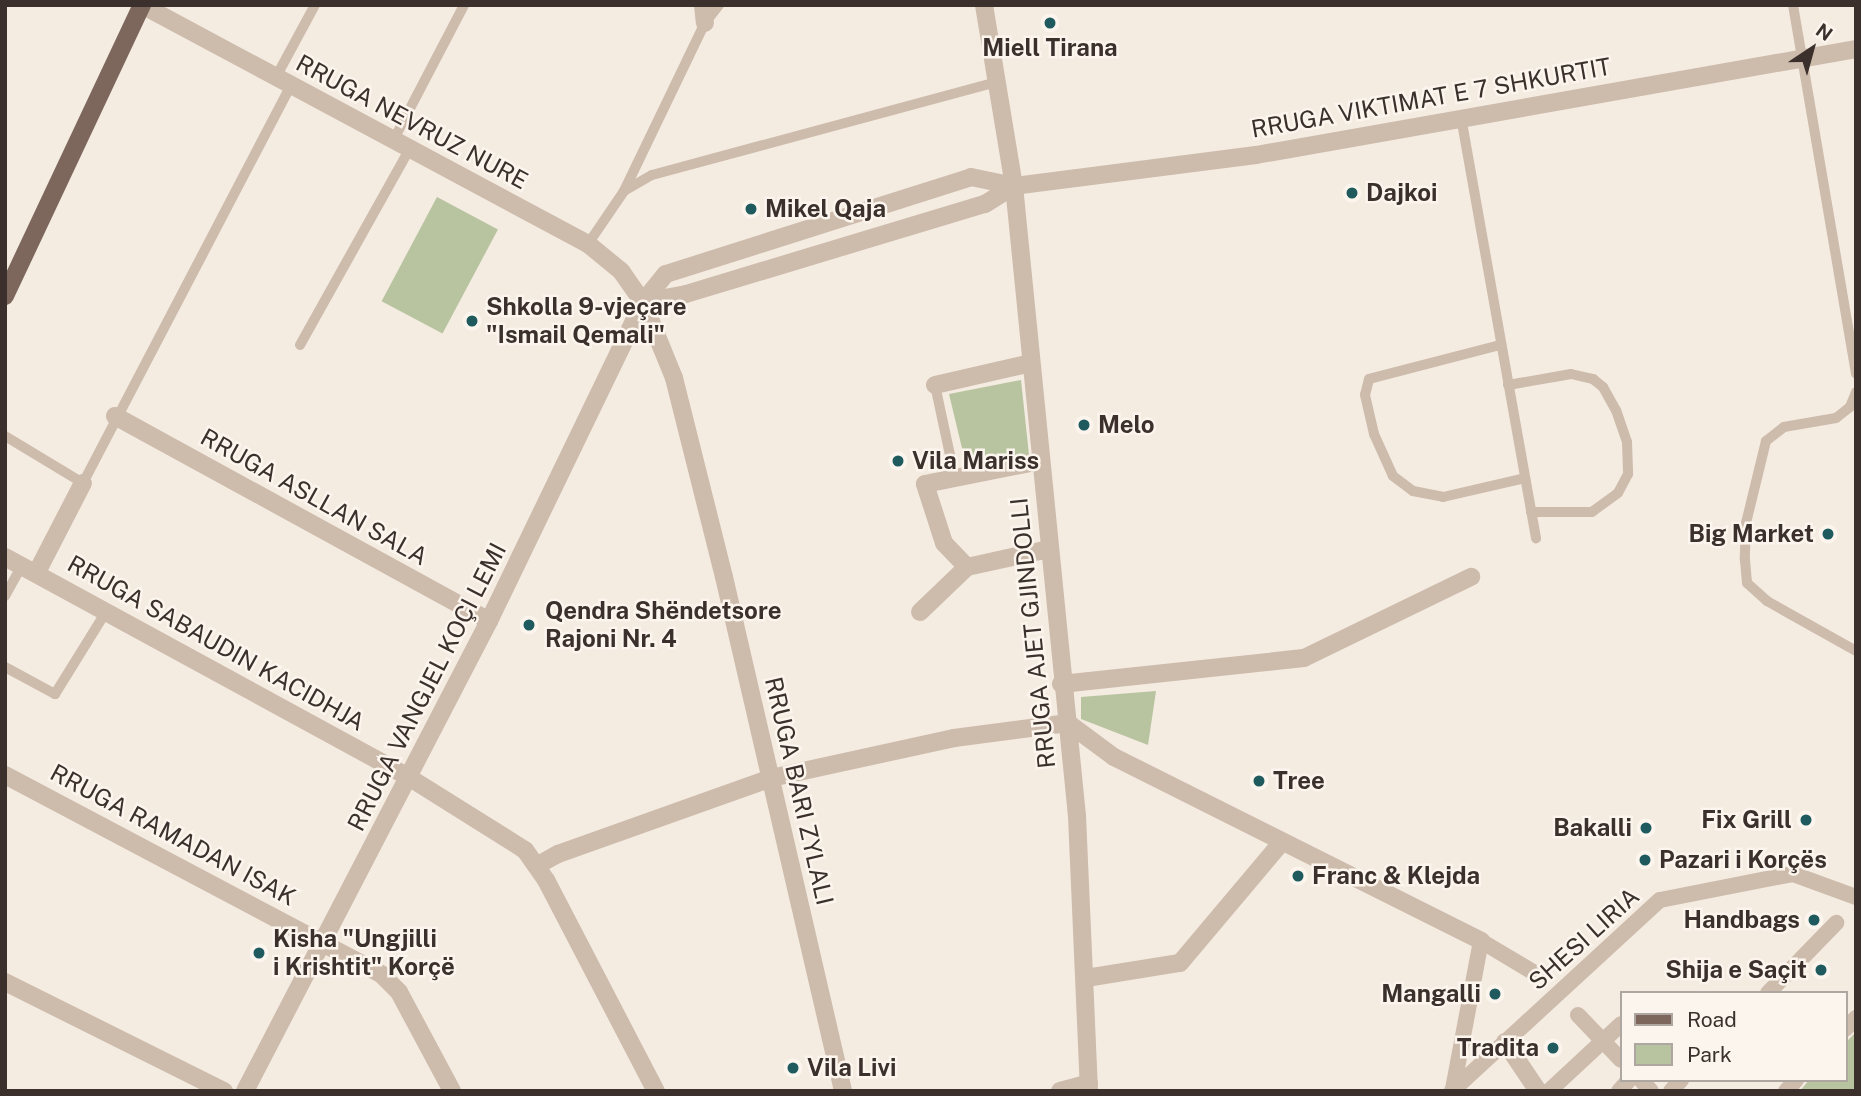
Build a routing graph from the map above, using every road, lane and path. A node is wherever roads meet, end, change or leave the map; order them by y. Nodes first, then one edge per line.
1 (142, 5) edge
2 (315, 5) edge
3 (464, 5) edge
4 (719, 5) edge
5 (984, 5) edge
6 (1793, 5) edge
7 (704, 14) edge
8 (1856, 49) edge
9 (1802, 58) junction
10 (283, 81) junction
11 (996, 82) junction
12 (1461, 117) junction
13 (401, 145) junction
14 (1014, 186) junction
15 (624, 191) junction
16 (588, 244) junction
17 (5, 296) edge
18 (643, 302) junction
19 (300, 345) dead end
20 (1500, 345) junction
21 (1031, 363) junction
22 (1856, 374) edge
23 (1508, 384) junction
24 (935, 385) joint
25 (1856, 392) edge
26 (1853, 411) edge
27 (115, 416) junction
28 (5, 436) edge
29 (1040, 461) junction
30 (955, 478) junction
31 (1525, 478) junction
32 (83, 483) junction
33 (1531, 512) junction
34 (1536, 538) dead end
35 (1049, 549) junction
36 (21, 565) edge
37 (967, 567) junction
38 (1471, 577) dead end
39 (5, 596) edge
40 (107, 610) junction
41 (920, 612) dead end
42 (489, 621) junction
43 (1856, 651) edge
44 (5, 667) edge
45 (1061, 684) junction
46 (1068, 723) junction
47 (5, 775) edge
48 (410, 778) junction
49 (771, 778) junction
50 (1282, 842) junction
51 (538, 865) junction
52 (1856, 897) edge
53 (1836, 923) dead end
54 (323, 941) junction
55 (1480, 942) junction
56 (1538, 975) dead end
57 (1086, 978) junction
58 (6, 985) edge
59 (1770, 991) edge
60 (1578, 1015) dead end
61 (1619, 1026) edge
62 (1603, 1041) junction
63 (1505, 1042) junction
64 (1619, 1058) edge
65 (1089, 1087) edge
66 (1452, 1090) edge
67 (224, 1091) edge
68 (245, 1091) edge
69 (452, 1091) edge
70 (656, 1091) edge
71 (843, 1091) edge
72 (1060, 1091) edge
73 (1538, 1091) edge
74 (1549, 1091) edge

1 - 10 street, RRUGA NEVRUZ NURE
1 - 17 main road
2 - 10 lane
3 - 13 lane
4 - 7 lane
5 - 11 street, RRUGA AJET GJINDOLLI
6 - 9 lane
7 - 15 lane
8 - 9 street, RRUGA VIKTIMAT E 7 SHKURTIT
9 - 12 street, RRUGA VIKTIMAT E 7 SHKURTIT
9 - 22 lane
10 - 13 street, RRUGA NEVRUZ NURE
10 - 27 lane
11 - 14 street, RRUGA AJET GJINDOLLI
11 - 15 lane
12 - 14 street, RRUGA VIKTIMAT E 7 SHKURTIT
12 - 20 lane
13 - 16 street, RRUGA NEVRUZ NURE
13 - 19 lane
14 - 18 street, RRUGA VIKTIMAT E 7 SHKURTIT
14 - 18 street, RRUGA VIKTIMAT E 7 SHKURTIT
14 - 21 street, RRUGA AJET GJINDOLLI
15 - 16 lane
16 - 18 street, RRUGA NEVRUZ NURE
18 - 42 street, RRUGA VANGJEL KOÇI LEMI
18 - 49 street, RRUGA BARI ZYLALI
20 - 23 lane
20 - 31 lane
21 - 24 street
21 - 29 street, RRUGA AJET GJINDOLLI
23 - 31 lane
23 - 33 lane
24 - 30 lane
25 - 26 lane
26 - 43 lane
27 - 32 lane
27 - 42 street, RRUGA ASLLAN SALA
28 - 32 lane
29 - 30 street
29 - 35 street, RRUGA AJET GJINDOLLI
30 - 37 street
31 - 33 lane
32 - 36 street
33 - 34 lane
35 - 37 street
35 - 45 street, RRUGA AJET GJINDOLLI
36 - 39 lane
36 - 40 street, RRUGA SABAUDIN KACIDHJA
37 - 41 street
38 - 45 street
40 - 44 lane
40 - 48 street, RRUGA SABAUDIN KACIDHJA
42 - 48 street, RRUGA VANGJEL KOÇI LEMI
45 - 46 street, RRUGA AJET GJINDOLLI
46 - 49 street
46 - 50 street
46 - 57 street, RRUGA AJET GJINDOLLI
47 - 54 street, RRUGA RAMADAN ISAK
48 - 51 street, RRUGA SABAUDIN KACIDHJA
48 - 54 street, RRUGA VANGJEL KOÇI LEMI
49 - 51 street
49 - 71 street, RRUGA BARI ZYLALI
50 - 55 street
50 - 57 street
51 - 70 street, RRUGA SABAUDIN KACIDHJA
52 - 63 street, SHESI LIRIA
53 - 59 street
54 - 68 street, RRUGA VANGJEL KOÇI LEMI
54 - 69 street, RRUGA RAMADAN ISAK
55 - 56 street
55 - 66 street
57 - 65 street, RRUGA AJET GJINDOLLI
58 - 67 street
60 - 62 street
61 - 62 street
62 - 64 street
62 - 74 street
63 - 66 street, SHESI LIRIA
63 - 73 street
65 - 72 street

